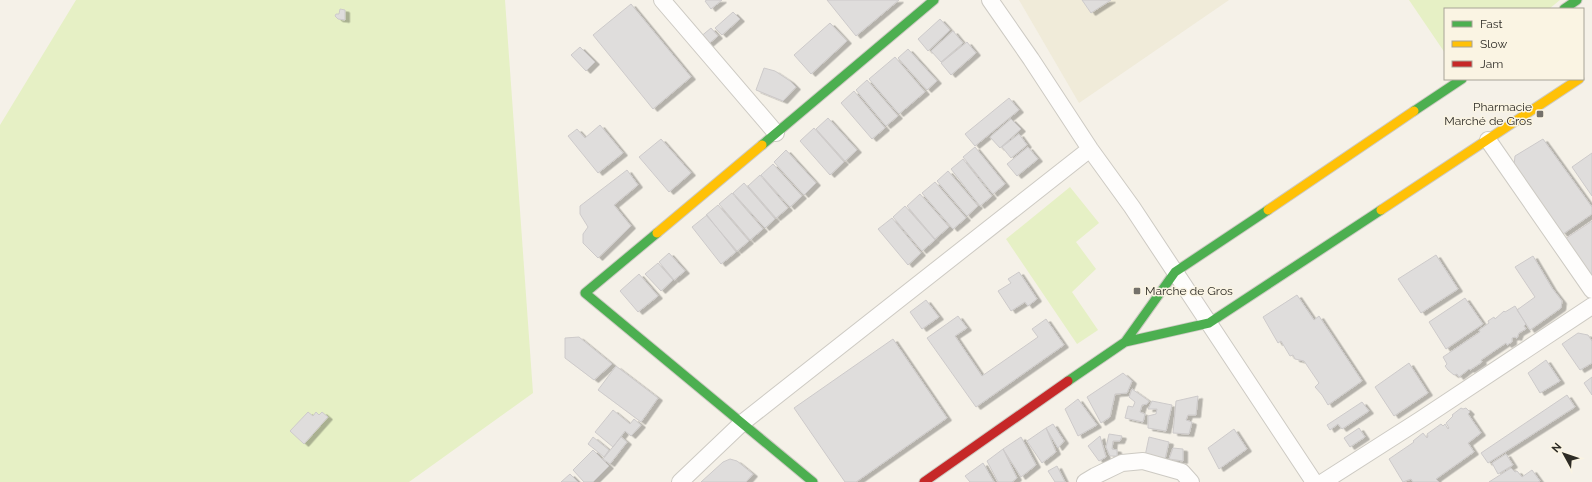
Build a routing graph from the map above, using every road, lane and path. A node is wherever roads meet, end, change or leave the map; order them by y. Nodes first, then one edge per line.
1 (662, 0) edge
2 (934, 0) edge
3 (990, 0) edge
4 (1578, 0) edge
5 (1566, 8) edge
6 (1461, 80) edge
7 (1577, 80) edge
8 (776, 134) junction
9 (1488, 140) junction
10 (1090, 149) junction
11 (1176, 272) junction
12 (1592, 290) edge
13 (1592, 306) edge
14 (1208, 323) junction
15 (1125, 342) junction
16 (742, 423) junction
17 (680, 482) edge
18 (813, 482) edge
19 (924, 482) edge
20 (1085, 482) edge
21 (1191, 482) edge
22 (1314, 482) edge
23 (1323, 482) edge

1 - 8 street
2 - 8 street
3 - 10 street
4 - 5 street
6 - 11 street
7 - 9 street
8 - 16 street
9 - 12 street
9 - 14 street
10 - 11 street
10 - 16 street
11 - 14 street
11 - 15 street
13 - 23 street
14 - 15 street
14 - 22 street
15 - 19 street
16 - 17 street
16 - 18 street
20 - 21 street

